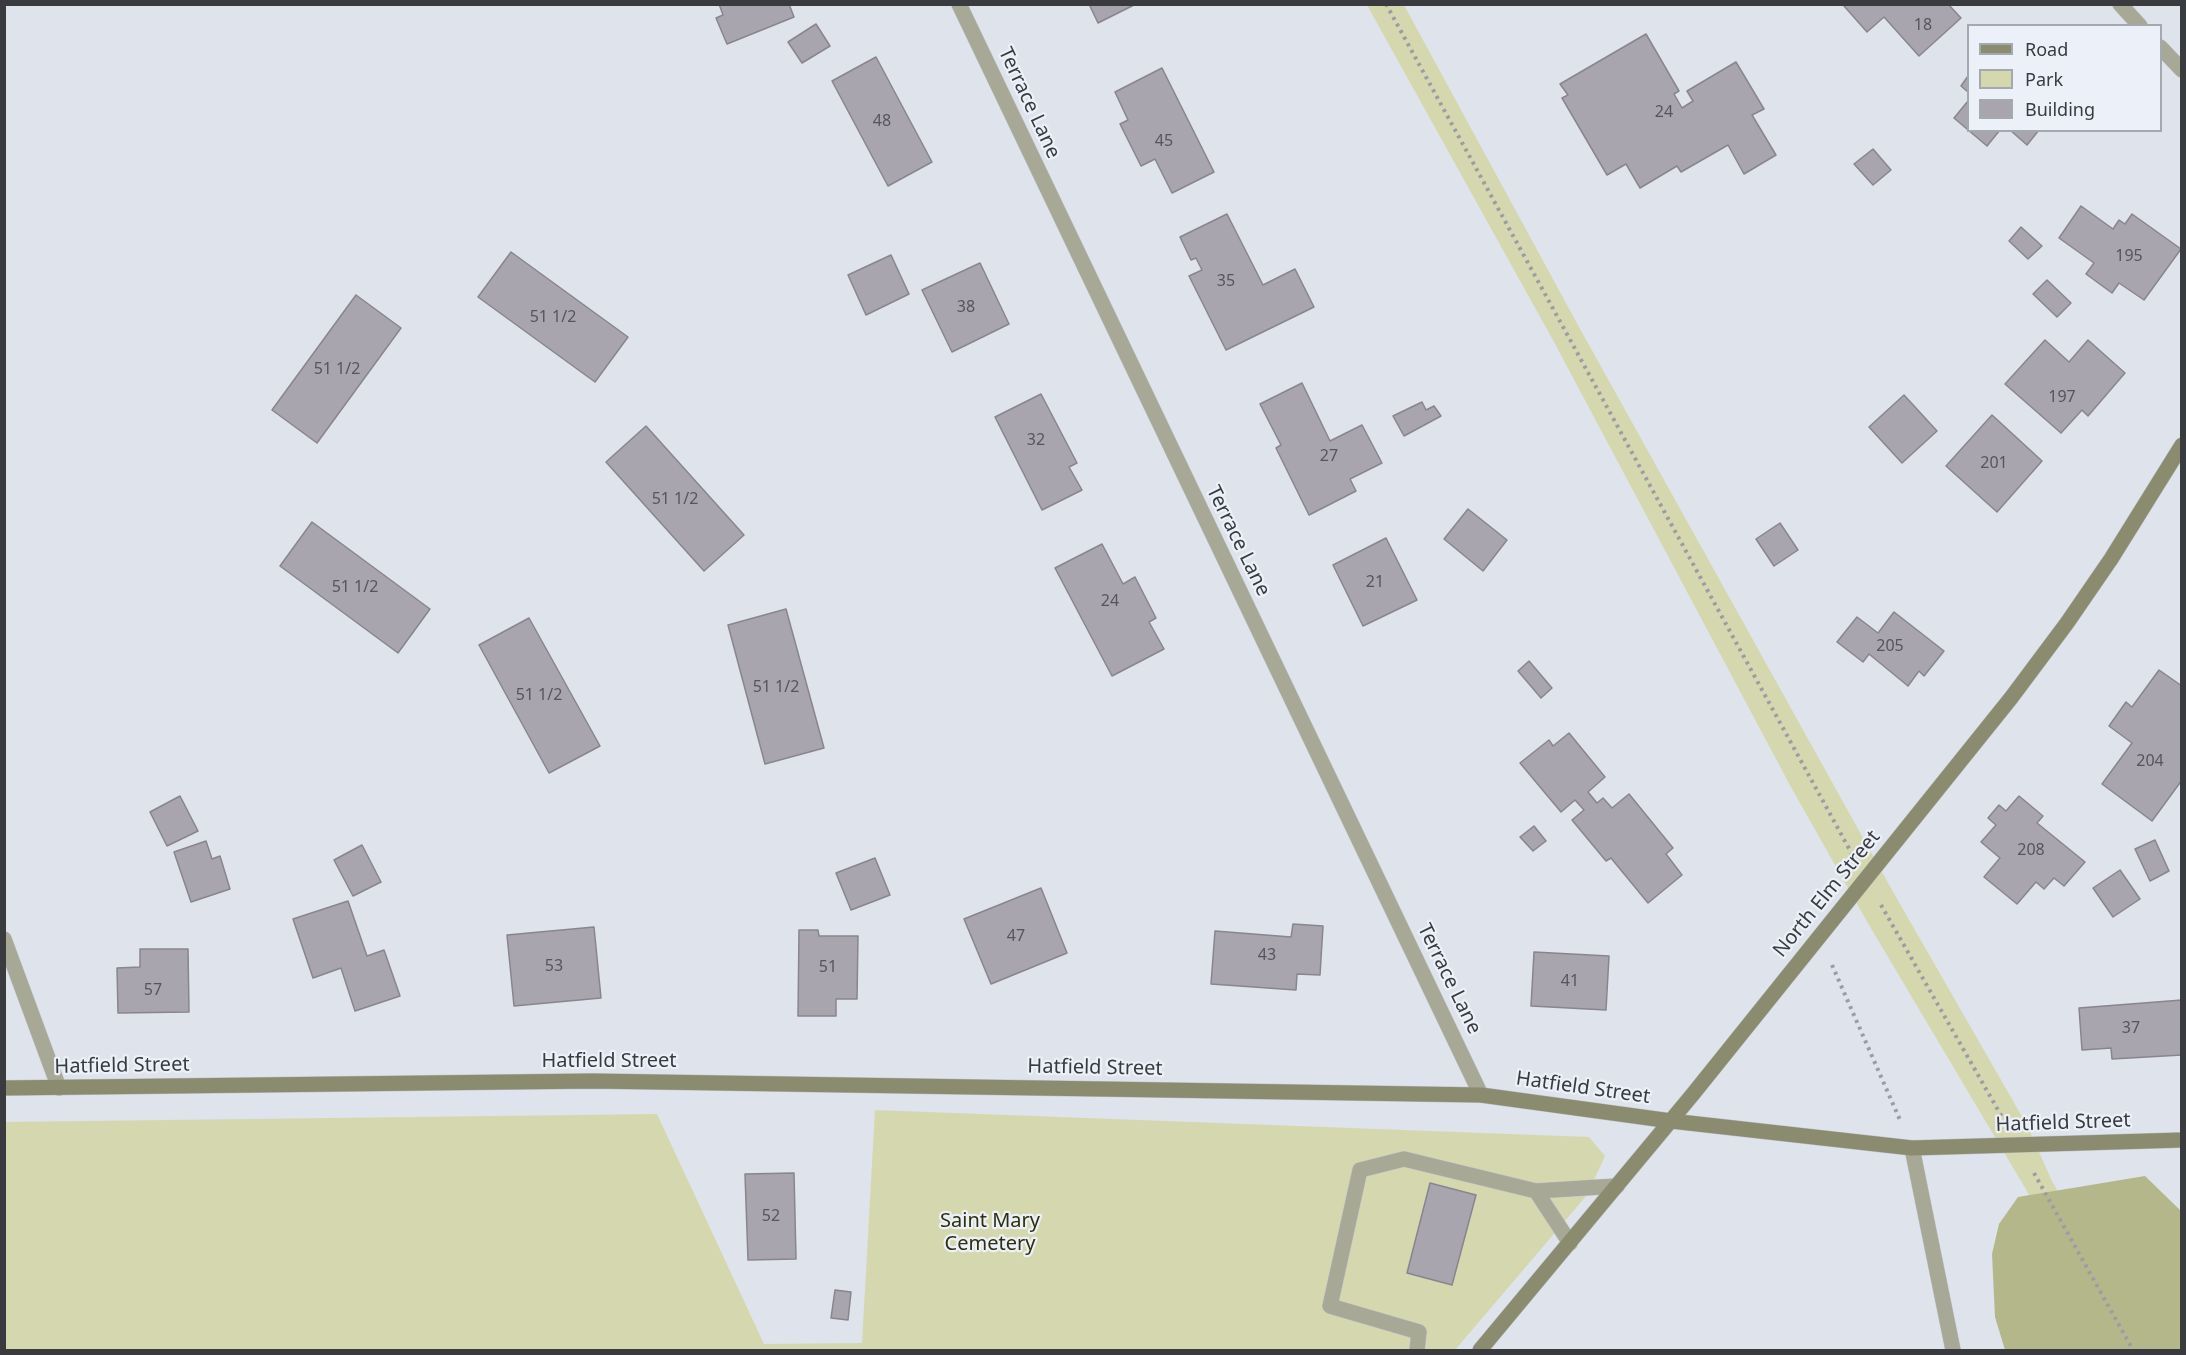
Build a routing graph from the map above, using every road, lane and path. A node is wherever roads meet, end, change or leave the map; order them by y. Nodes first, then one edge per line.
1 (959, 4) edge
2 (1386, 4) edge
3 (2120, 4) edge
4 (2138, 24) edge
5 (2162, 49) edge
6 (2181, 69) edge
7 (2181, 445) edge
8 (1856, 861) dead end
9 (1876, 897) dead end
10 (1820, 936) junction
11 (4, 939) edge
12 (4, 1088) edge
13 (59, 1088) junction
14 (1481, 1095) junction
15 (2004, 1119) dead end
16 (1671, 1121) junction
17 (2181, 1140) edge
18 (1912, 1148) junction
19 (2033, 1170) dead end
20 (1617, 1186) junction
21 (1536, 1191) junction
22 (1570, 1243) junction
23 (1417, 1350) edge
24 (1480, 1350) edge
25 (1953, 1350) edge
26 (2133, 1350) edge

1 - 14 street, Terrace Lane
2 - 8 path
3 - 4 street
5 - 6 street
7 - 10 street, North Elm Street
9 - 15 path
10 - 16 street, North Elm Street
10 - 18 path
11 - 13 street
12 - 13 street, Hatfield Street
13 - 14 street, Hatfield Street
14 - 16 street, Hatfield Street
16 - 18 street, Hatfield Street
16 - 20 street, North Elm Street
17 - 18 street, Hatfield Street
18 - 25 street
19 - 26 path
20 - 21 street
20 - 22 street, North Elm Street
21 - 22 street
21 - 23 street
22 - 24 street, North Elm Street

